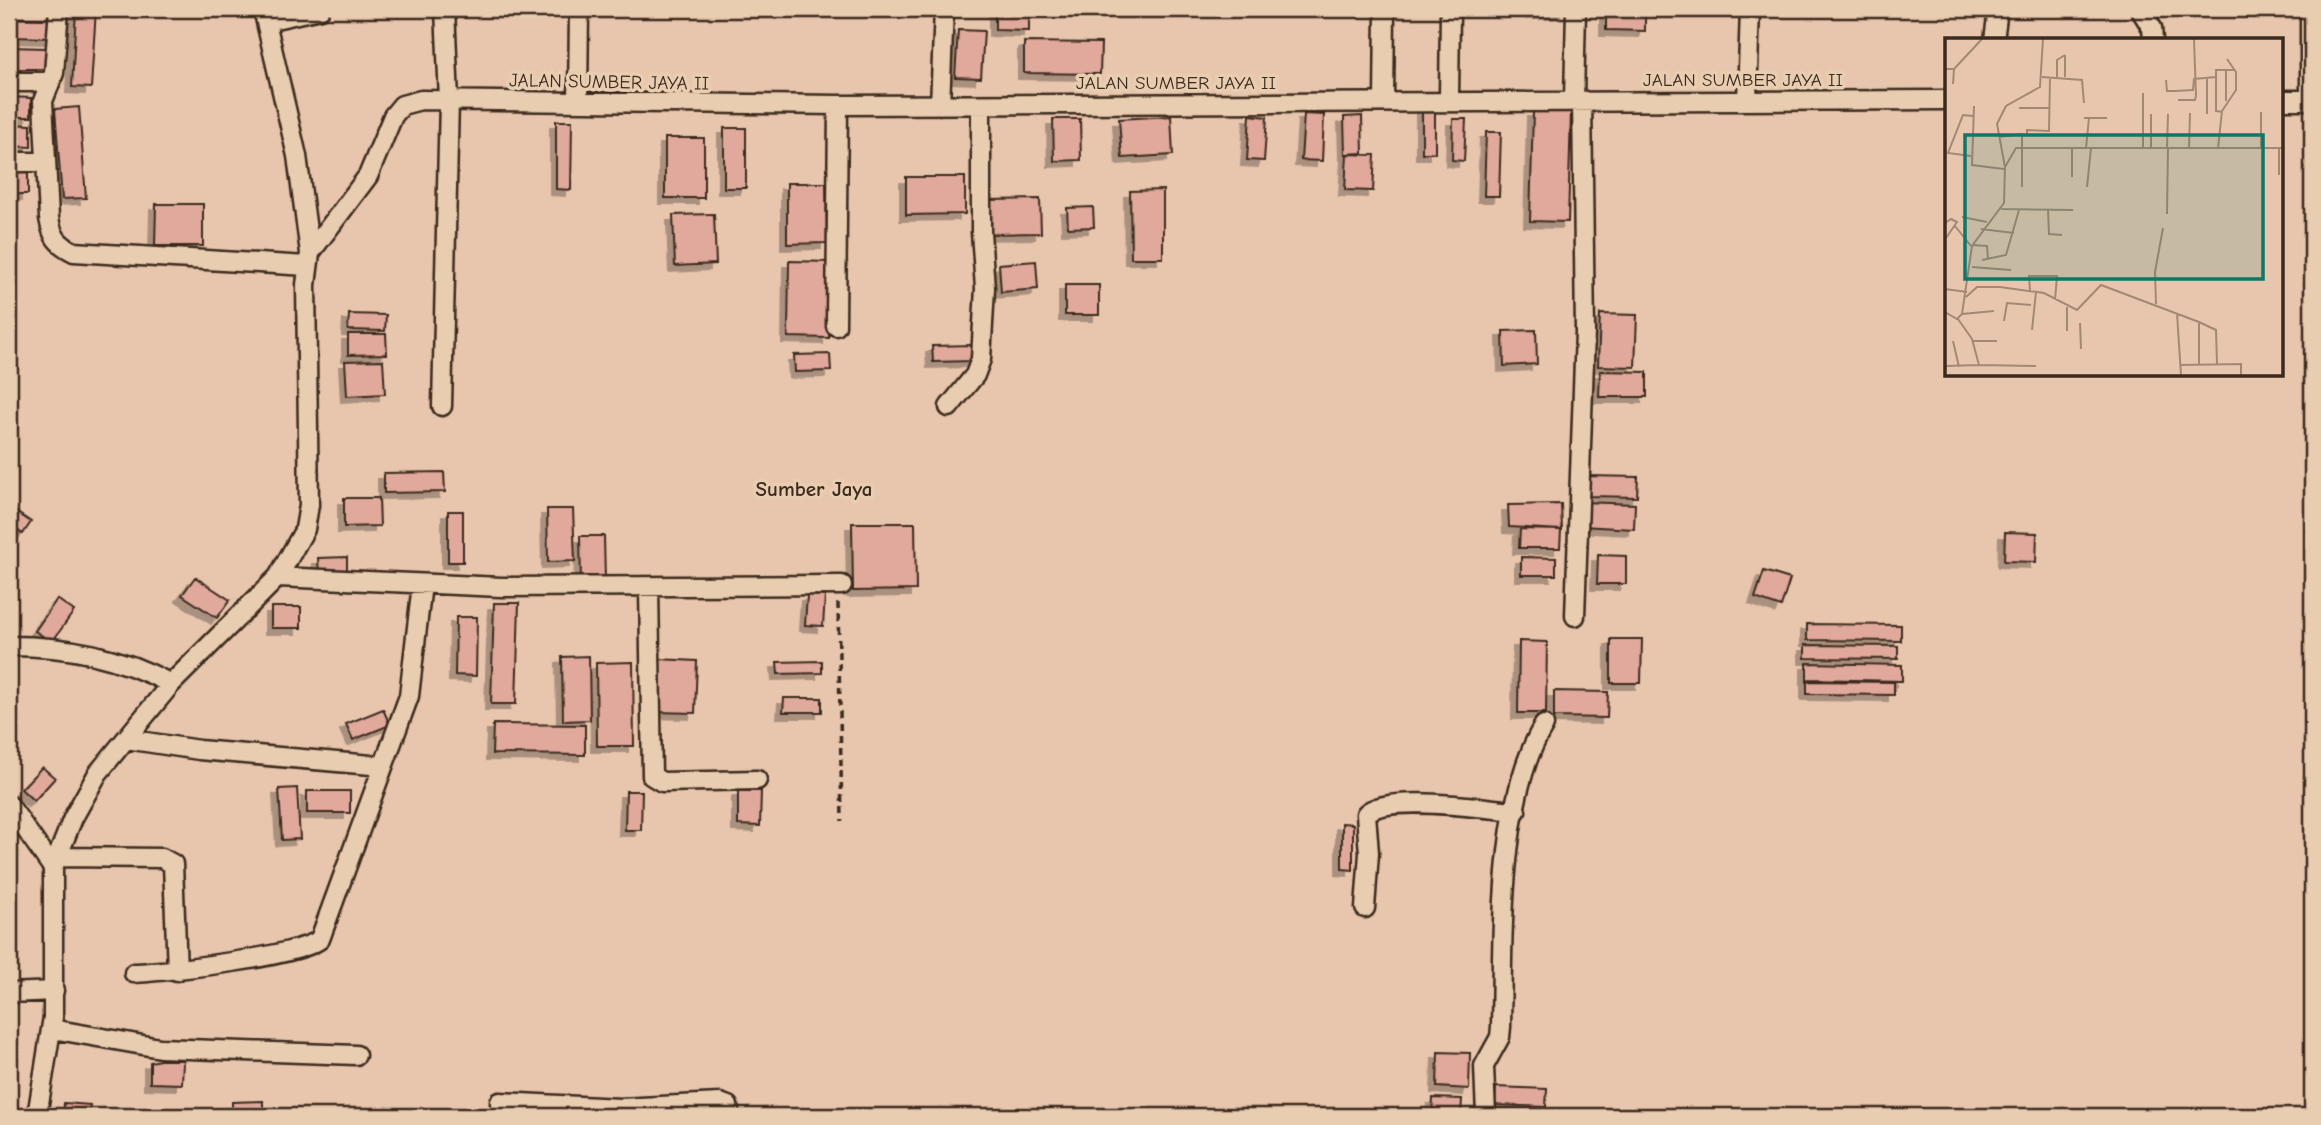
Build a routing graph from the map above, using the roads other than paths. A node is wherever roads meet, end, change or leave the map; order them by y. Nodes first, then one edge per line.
1 (59, 9) edge
2 (320, 9) edge
3 (445, 9) edge
4 (579, 9) edge
5 (944, 9) edge
6 (1385, 9) edge
7 (1450, 9) edge
8 (1576, 9) edge
9 (1750, 9) edge
10 (1998, 9) edge
11 (2140, 9) edge
12 (2309, 9) edge
13 (265, 15) edge
14 (1994, 38) edge
15 (2153, 38) edge
16 (9, 82) edge
17 (50, 82) junction
18 (449, 100) junction
19 (1578, 100) junction
20 (1747, 100) junction
21 (1945, 100) edge
22 (2282, 100) edge
23 (2311, 100) edge
24 (1449, 101) junction
25 (578, 102) junction
26 (1384, 102) junction
27 (838, 105) junction
28 (940, 105) junction
29 (981, 105) junction
30 (9, 162) edge
31 (46, 162) junction
32 (309, 260) junction
33 (836, 326) dead end
34 (442, 405) dead end
35 (949, 407) dead end
36 (278, 577) junction
37 (422, 584) junction
38 (837, 584) road end
39 (649, 588) junction
40 (1575, 616) dead end
41 (9, 646) edge
42 (171, 684) junction
43 (1544, 724) dead end
44 (126, 739) junction
45 (383, 766) junction
46 (757, 780) dead end
47 (9, 805) edge
48 (1516, 811) junction
49 (55, 862) junction
50 (1365, 908) dead end
51 (177, 971) junction
52 (134, 973) dead end
53 (54, 991) junction
54 (9, 993) edge
55 (52, 1029) junction
56 (356, 1055) dead end
57 (37, 1116) edge
58 (501, 1116) edge
59 (730, 1116) edge
60 (1486, 1116) edge

1 - 17 street
2 - 13 street
3 - 18 street
4 - 25 street
5 - 28 street
6 - 26 street
7 - 24 street
8 - 19 street
9 - 20 street
10 - 14 street
11 - 15 street
12 - 23 street
13 - 32 street
16 - 17 street
17 - 31 street
18 - 25 street, JALAN SUMBER JAYA II
18 - 32 street, JALAN SUMBER JAYA II
18 - 34 street
19 - 20 street, JALAN SUMBER JAYA II
19 - 24 street, JALAN SUMBER JAYA II
19 - 40 street
20 - 21 street, JALAN SUMBER JAYA II
22 - 23 street
24 - 26 street, JALAN SUMBER JAYA II
25 - 27 street, JALAN SUMBER JAYA II
26 - 29 street, JALAN SUMBER JAYA II
27 - 28 street, JALAN SUMBER JAYA II
27 - 33 street
28 - 29 street, JALAN SUMBER JAYA II
29 - 35 street
30 - 31 street
31 - 32 street
32 - 36 street
36 - 37 street
36 - 42 street
37 - 39 street
37 - 45 street
38 - 39 street
39 - 46 street
41 - 42 street
42 - 44 street
43 - 48 street
44 - 45 street
44 - 49 street
45 - 51 street
47 - 49 street
48 - 50 street
48 - 60 street
49 - 51 street
49 - 53 street
51 - 52 street
53 - 54 street
53 - 55 street
55 - 56 street
55 - 57 street
58 - 59 street

